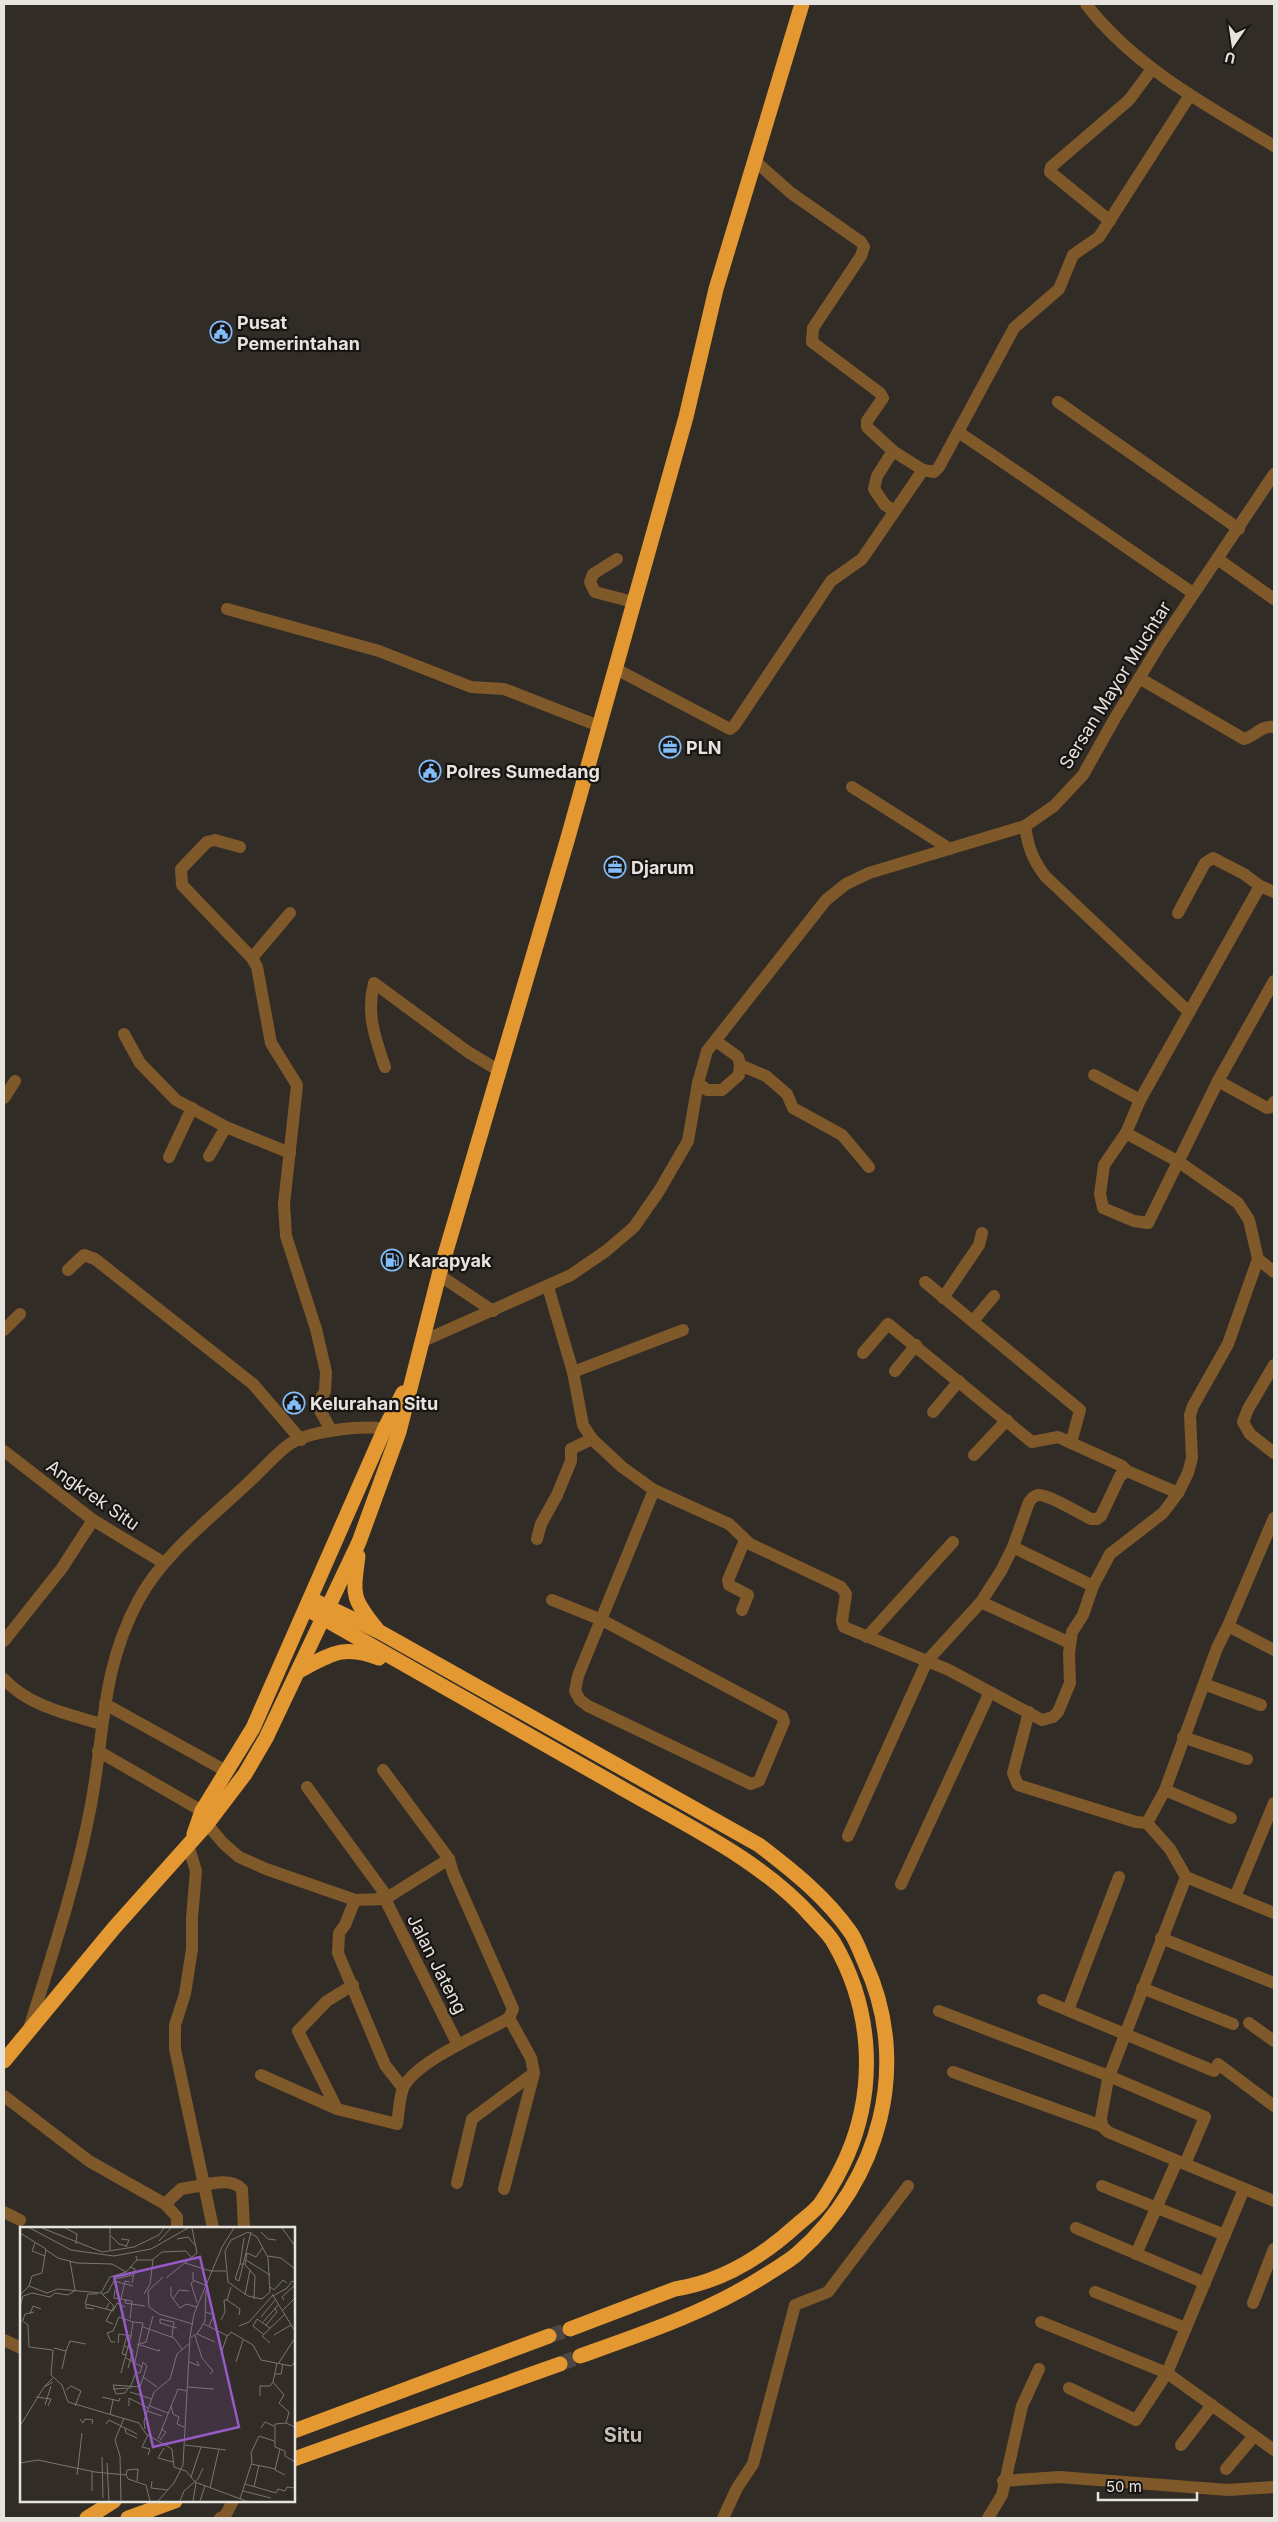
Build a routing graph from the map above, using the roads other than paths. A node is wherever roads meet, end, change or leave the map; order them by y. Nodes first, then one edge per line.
1 (802, 4) edge
2 (1086, 4) edge
3 (1152, 69) junction
4 (1190, 94) junction
5 (1274, 146) edge
6 (755, 162) junction
7 (1110, 221) junction
8 (1058, 402) dead end
9 (958, 432) junction
10 (892, 451) junction
11 (923, 470) junction
12 (1274, 474) edge
13 (896, 511) junction
14 (1239, 530) junction
15 (616, 559) dead end
16 (1219, 560) junction
17 (1193, 593) junction
18 (1274, 599) edge
19 (633, 602) junction
20 (227, 609) dead end
21 (616, 669) junction
22 (1139, 678) junction
23 (599, 726) junction
24 (1274, 727) edge
25 (852, 787) dead end
26 (1025, 826) junction
27 (240, 847) dead end
28 (950, 849) junction
29 (1260, 886) junction
30 (1274, 892) edge
31 (290, 913) dead end
32 (1178, 913) dead end
33 (252, 958) junction
34 (1274, 981) edge
35 (1189, 1012) junction
36 (124, 1034) dead end
37 (716, 1041) junction
38 (385, 1066) dead end
39 (740, 1066) junction
40 (498, 1070) junction
41 (1094, 1076) dead end
42 (15, 1081) dead end
43 (1218, 1081) junction
44 (698, 1083) junction
45 (4, 1098) edge
46 (1140, 1100) junction
47 (1274, 1102) edge
48 (192, 1108) junction
49 (226, 1127) junction
50 (1126, 1133) junction
51 (290, 1153) junction
52 (209, 1156) dead end
53 (169, 1157) dead end
54 (1179, 1162) junction
55 (869, 1167) dead end
56 (982, 1233) dead end
57 (1258, 1259) junction
58 (68, 1270) dead end
59 (1274, 1272) edge
60 (439, 1275) junction
61 (925, 1282) dead end
62 (548, 1287) junction
63 (994, 1296) dead end
64 (943, 1298) junction
65 (493, 1310) junction
66 (20, 1314) dead end
67 (973, 1322) junction
68 (4, 1330) edge
69 (683, 1330) dead end
70 (423, 1341) junction
71 (916, 1345) junction
72 (863, 1353) dead end
73 (1274, 1365) edge
74 (895, 1371) dead end
75 (573, 1372) junction
76 (959, 1381) junction
77 (933, 1412) dead end
78 (1007, 1420) junction
79 (331, 1430) junction
80 (392, 1430) junction
81 (592, 1439) junction
82 (301, 1440) junction
83 (1070, 1443) junction
84 (4, 1451) edge
85 (1274, 1453) edge
86 (974, 1455) dead end
87 (1127, 1471) junction
88 (654, 1490) junction
89 (1178, 1494) junction
90 (1274, 1518) edge
91 (93, 1520) junction
92 (537, 1539) dead end
93 (745, 1540) junction
94 (359, 1542) junction
95 (953, 1542) dead end
96 (1013, 1547) junction
97 (164, 1563) junction
98 (1093, 1586) junction
99 (552, 1600) dead end
100 (981, 1602) junction
101 (309, 1604) junction
102 (742, 1610) dead end
103 (327, 1613) junction
104 (602, 1620) junction
105 (1228, 1626) junction
106 (380, 1632) junction
107 (867, 1637) junction
108 (4, 1641) edge
109 (1070, 1643) junction
110 (1274, 1650) edge
111 (927, 1661) junction
112 (299, 1671) junction
113 (4, 1679) edge
114 (438, 1682) junction
115 (1204, 1684) junction
116 (989, 1694) junction
117 (105, 1704) junction
118 (1261, 1705) dead end
119 (1029, 1712) junction
120 (102, 1724) junction
121 (1183, 1737) junction
122 (98, 1751) junction
123 (1247, 1759) dead end
124 (383, 1770) dead end
125 (226, 1771) junction
126 (306, 1787) dead end
127 (1165, 1790) junction
128 (1274, 1803) edge
129 (203, 1817) junction
130 (1231, 1818) dead end
131 (1147, 1823) junction
132 (848, 1836) dead end
133 (190, 1843) junction
134 (449, 1859) junction
135 (1118, 1877) dead end
136 (1186, 1877) junction
137 (901, 1884) dead end
138 (1235, 1897) junction
139 (387, 1898) junction
140 (354, 1900) junction
141 (1274, 1913) edge
142 (1161, 1938) junction
143 (1274, 1983) edge
144 (353, 1986) junction
145 (1142, 1988) junction
146 (1042, 2000) dead end
147 (1068, 2010) junction
148 (940, 2011) dead end
149 (509, 2018) junction
150 (1249, 2023) dead end
151 (1233, 2024) dead end
152 (28, 2031) junction
153 (1124, 2034) junction
154 (1274, 2042) edge
155 (458, 2045) junction
156 (4, 2061) edge
157 (534, 2072) junction
158 (953, 2072) dead end
159 (261, 2075) dead end
160 (1109, 2076) junction
161 (403, 2088) junction
162 (4, 2096) edge
163 (1274, 2106) edge
164 (337, 2109) junction
165 (1102, 2126) junction
166 (1181, 2163) junction
167 (457, 2183) dead end
168 (204, 2185) junction
169 (908, 2186) dead end
170 (1102, 2186) dead end
171 (504, 2189) dead end
172 (1244, 2189) junction
173 (1274, 2201) edge
174 (165, 2204) junction
175 (1156, 2208) junction
176 (4, 2212) edge
177 (20, 2220) dead end
178 (177, 2227) edge
179 (213, 2227) edge
180 (244, 2227) edge
181 (1076, 2228) dead end
182 (1225, 2235) junction
183 (1274, 2249) edge
184 (1136, 2254) junction
185 (1205, 2283) junction
186 (1095, 2292) dead end
187 (1253, 2303) dead end
188 (1041, 2322) dead end
189 (1186, 2328) junction
190 (570, 2329) tunnel mouth
191 (549, 2336) tunnel mouth
192 (4, 2340) edge
193 (20, 2348) edge
194 (580, 2356) tunnel mouth
195 (560, 2364) tunnel mouth
196 (1039, 2369) dead end
197 (1167, 2373) junction
198 (1069, 2388) dead end
199 (1212, 2405) junction
200 (295, 2431) edge
201 (1254, 2436) junction
202 (1181, 2445) dead end
203 (1274, 2450) edge
204 (295, 2460) edge
205 (1226, 2469) dead end
206 (1003, 2481) junction
207 (1274, 2487) edge
208 (112, 2502) edge
209 (172, 2502) edge
210 (232, 2502) edge
211 (87, 2518) edge
212 (128, 2518) edge
213 (220, 2518) edge
214 (723, 2518) edge
215 (988, 2518) edge

1 - 6 highway
2 - 3 street
3 - 4 street
3 - 7 street
4 - 5 street
4 - 7 street
6 - 10 street
6 - 19 highway
7 - 9 street
8 - 14 street
9 - 11 street
9 - 17 street
10 - 11 street
10 - 13 street
11 - 13 street
12 - 14 street, Sersan Mayor Muchtar
13 - 21 street
14 - 16 street, Sersan Mayor Muchtar
15 - 19 street
16 - 17 street, Sersan Mayor Muchtar
16 - 18 street
17 - 22 street, Sersan Mayor Muchtar
19 - 21 highway
20 - 23 street
21 - 23 highway
22 - 24 street
22 - 26 street, Sersan Mayor Muchtar
23 - 40 highway
25 - 28 street
26 - 28 street, Sersan Mayor Muchtar
26 - 35 street
27 - 33 street
28 - 37 street, Sersan Mayor Muchtar
29 - 30 street
29 - 32 street
29 - 35 street
31 - 33 street
33 - 51 street
34 - 43 street
35 - 46 street
36 - 48 street
37 - 39 street
37 - 44 street, Sersan Mayor Muchtar
38 - 40 street
39 - 44 street
39 - 55 street
40 - 60 highway
41 - 46 street
42 - 45 street
43 - 47 street
43 - 54 street
44 - 62 street, Sersan Mayor Muchtar
46 - 50 street
48 - 49 street
48 - 53 street
49 - 51 street
49 - 52 street
50 - 54 street
50 - 54 street
51 - 79 street
54 - 57 street
56 - 64 street
57 - 59 street
57 - 89 street
58 - 82 street
60 - 65 street
60 - 70 highway
61 - 64 street
62 - 65 street, Sersan Mayor Muchtar
62 - 75 street
63 - 67 street
64 - 67 street
65 - 70 street, Sersan Mayor Muchtar
66 - 68 street
67 - 83 street
69 - 75 street
70 - 80 highway
71 - 72 street
71 - 74 street
71 - 76 street
73 - 85 street
75 - 81 street
76 - 77 street
76 - 78 street
78 - 83 street
78 - 86 street
79 - 80 street
79 - 82 street
80 - 94 highway
80 - 101 highway
81 - 88 street
81 - 92 street
82 - 97 street
83 - 87 street
84 - 91 street, Angkrek Situ
87 - 89 street
87 - 96 street
88 - 93 street
88 - 104 street
89 - 98 street
90 - 105 street
91 - 97 street, Angkrek Situ
91 - 108 street
93 - 102 street
93 - 107 street
94 - 103 highway
94 - 106 highway
95 - 107 street
96 - 98 street
96 - 100 street
97 - 117 street
98 - 109 street
99 - 104 street
100 - 109 street
100 - 111 street
101 - 103 highway
101 - 125 highway
103 - 106 highway
103 - 112 highway
103 - 114 highway
104 - 104 street
105 - 110 street
105 - 115 street
106 - 194 highway
107 - 111 street
109 - 119 street
111 - 116 street
111 - 132 street
112 - 114 highway
112 - 129 highway
113 - 120 street
114 - 190 highway
115 - 118 street
115 - 121 street
116 - 119 street
116 - 137 street
117 - 120 street
117 - 125 street
119 - 131 street
120 - 122 street
121 - 123 street
121 - 127 street
122 - 129 street
122 - 152 street
124 - 134 street
125 - 129 highway
126 - 139 street, Jalan Jateng
127 - 130 street
127 - 131 street
128 - 138 street
129 - 133 highway
129 - 140 street
131 - 136 street
133 - 152 highway
133 - 168 street
134 - 139 street
134 - 149 street
135 - 147 street
136 - 138 street
136 - 142 street
138 - 141 street
139 - 140 street
139 - 155 street, Jalan Jateng
140 - 144 street
142 - 143 street
142 - 145 street
144 - 161 street
144 - 164 street
145 - 151 street
145 - 153 street
146 - 147 street
147 - 153 street
148 - 160 street
149 - 155 street
149 - 157 street
150 - 154 street
152 - 156 highway
153 - 160 street
153 - 163 street
155 - 161 street
157 - 167 street
157 - 171 street
158 - 165 street
159 - 164 street
160 - 165 street
160 - 166 street
161 - 164 street
162 - 174 street
165 - 166 street
166 - 172 street
166 - 175 street
168 - 174 street
168 - 179 street
168 - 180 street
169 - 214 street
170 - 175 street
172 - 173 street
172 - 182 street
174 - 178 street
175 - 182 street
175 - 184 street
176 - 177 street
181 - 184 street
182 - 185 street
183 - 187 street
184 - 185 street
185 - 189 street
186 - 189 street
188 - 197 street
189 - 197 street
191 - 200 highway
192 - 193 street
195 - 204 highway
196 - 206 street
197 - 198 street
197 - 199 street
199 - 201 street
199 - 202 street
201 - 203 street
201 - 205 street
206 - 207 street
206 - 215 street
208 - 211 highway
209 - 212 highway
210 - 213 street

